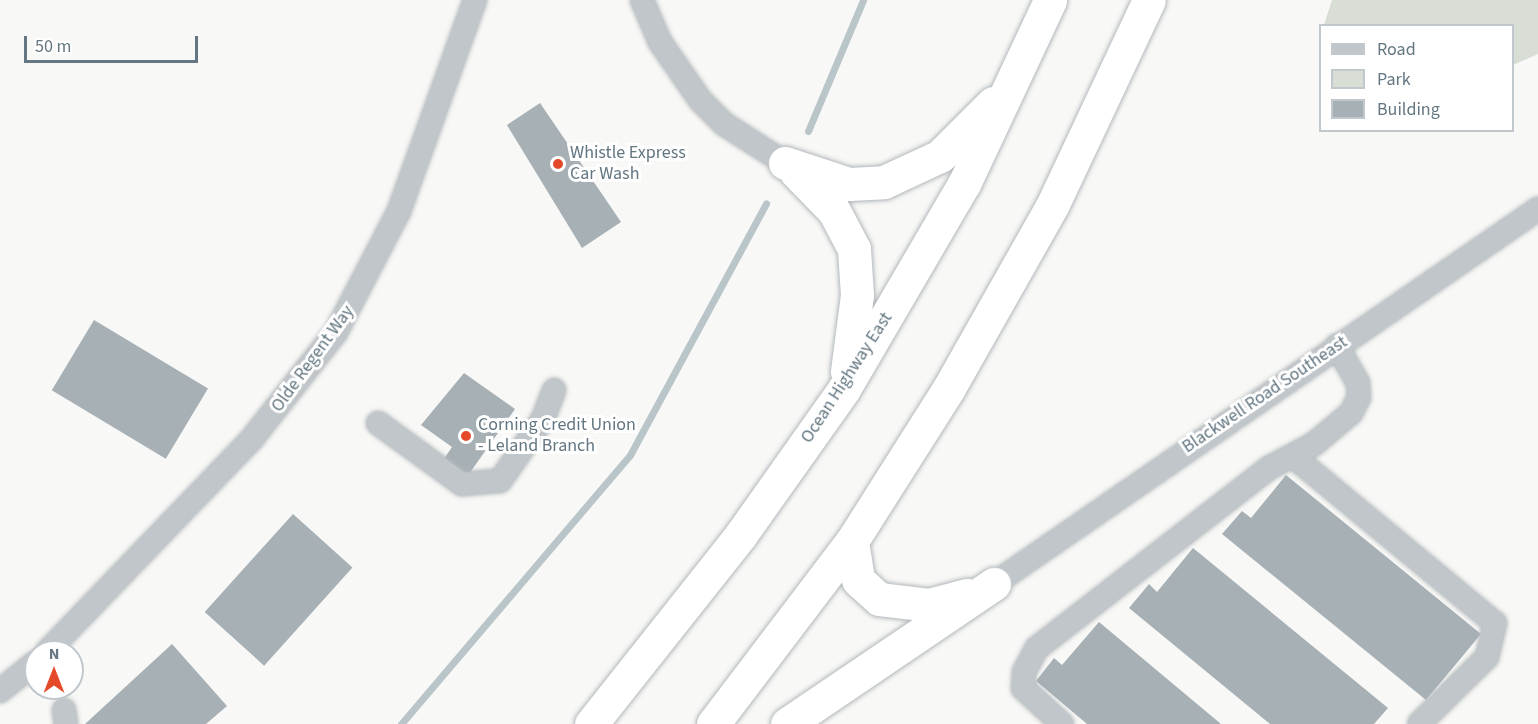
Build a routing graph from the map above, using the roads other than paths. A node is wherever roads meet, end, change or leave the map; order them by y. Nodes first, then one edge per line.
1 (475, 0) edge
2 (642, 0) edge
3 (1050, 0) edge
4 (1149, 0) edge
5 (1021, 69) junction
6 (785, 163) junction
7 (1538, 209) edge
8 (1337, 346) junction
9 (844, 389) junction
10 (554, 390) dead end
11 (378, 423) dead end
12 (1294, 457) junction
13 (852, 541) junction
14 (994, 584) junction
15 (59, 640) edge
16 (24, 672) edge
17 (0, 691) edge
18 (591, 724) edge
19 (713, 724) edge
20 (787, 724) edge
21 (1062, 724) edge
22 (1419, 724) edge

1 - 15 street, Olde Regent Way
2 - 6 street
3 - 5 highway, Ocean Highway East
4 - 13 highway
5 - 6 highway
5 - 9 highway, Ocean Highway East
6 - 9 highway
7 - 8 street, Blackwell Road Southeast
8 - 12 street
8 - 14 street, Blackwell Road Southeast
9 - 18 highway, Ocean Highway East
10 - 11 street
12 - 21 street
12 - 22 street
13 - 14 highway
13 - 19 highway
14 - 20 highway
16 - 17 street

